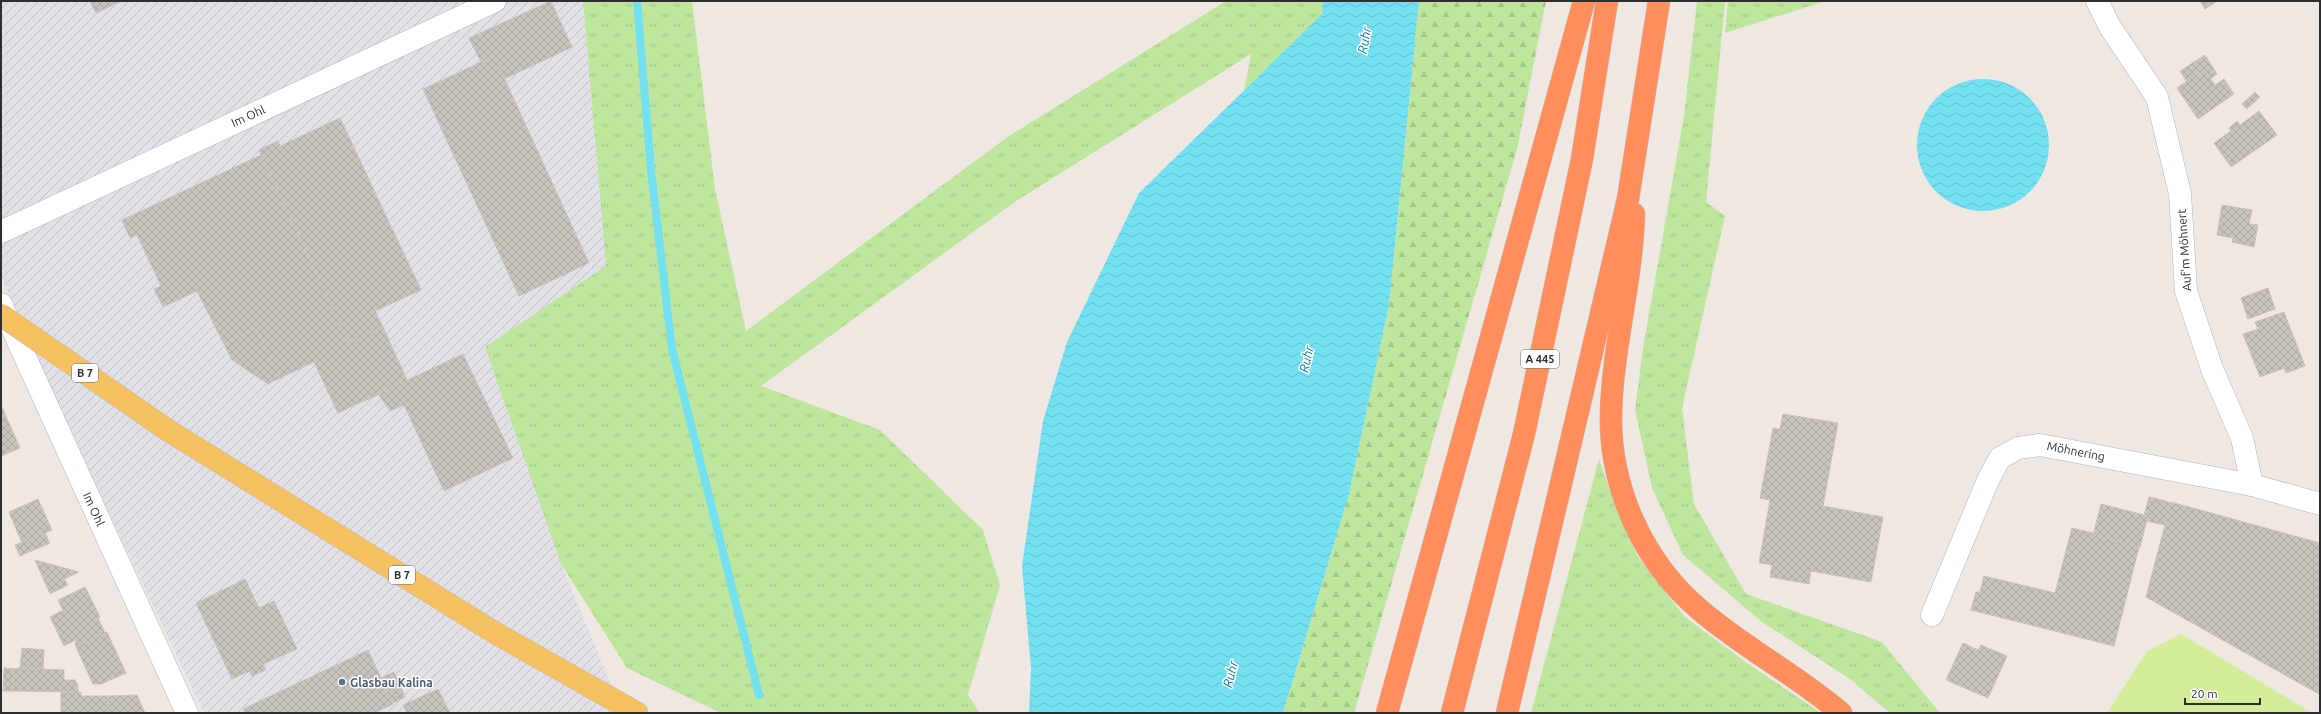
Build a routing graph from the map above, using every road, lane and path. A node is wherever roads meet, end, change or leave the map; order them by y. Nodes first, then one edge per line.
1 (495, 1) edge
2 (1584, 1) edge
3 (1607, 1) edge
4 (1659, 1) edge
5 (2097, 1) edge
6 (1637, 153) junction
7 (1, 232) edge
8 (1, 304) edge
9 (1, 315) edge
10 (2252, 485) junction
11 (2320, 504) edge
12 (1932, 615) dead end
13 (187, 713) edge
14 (637, 713) edge
15 (1387, 713) edge
16 (1452, 713) edge
17 (1507, 713) edge
18 (1841, 713) edge

1 - 7 street, Im Ohl
2 - 15 highway
3 - 16 highway, A 445
4 - 6 highway
5 - 10 street, Auf'm Möhnert
6 - 17 highway
6 - 18 highway
8 - 13 street, Im Ohl
9 - 14 main road, B 7, bridge
10 - 11 street
10 - 12 street, Möhnering

